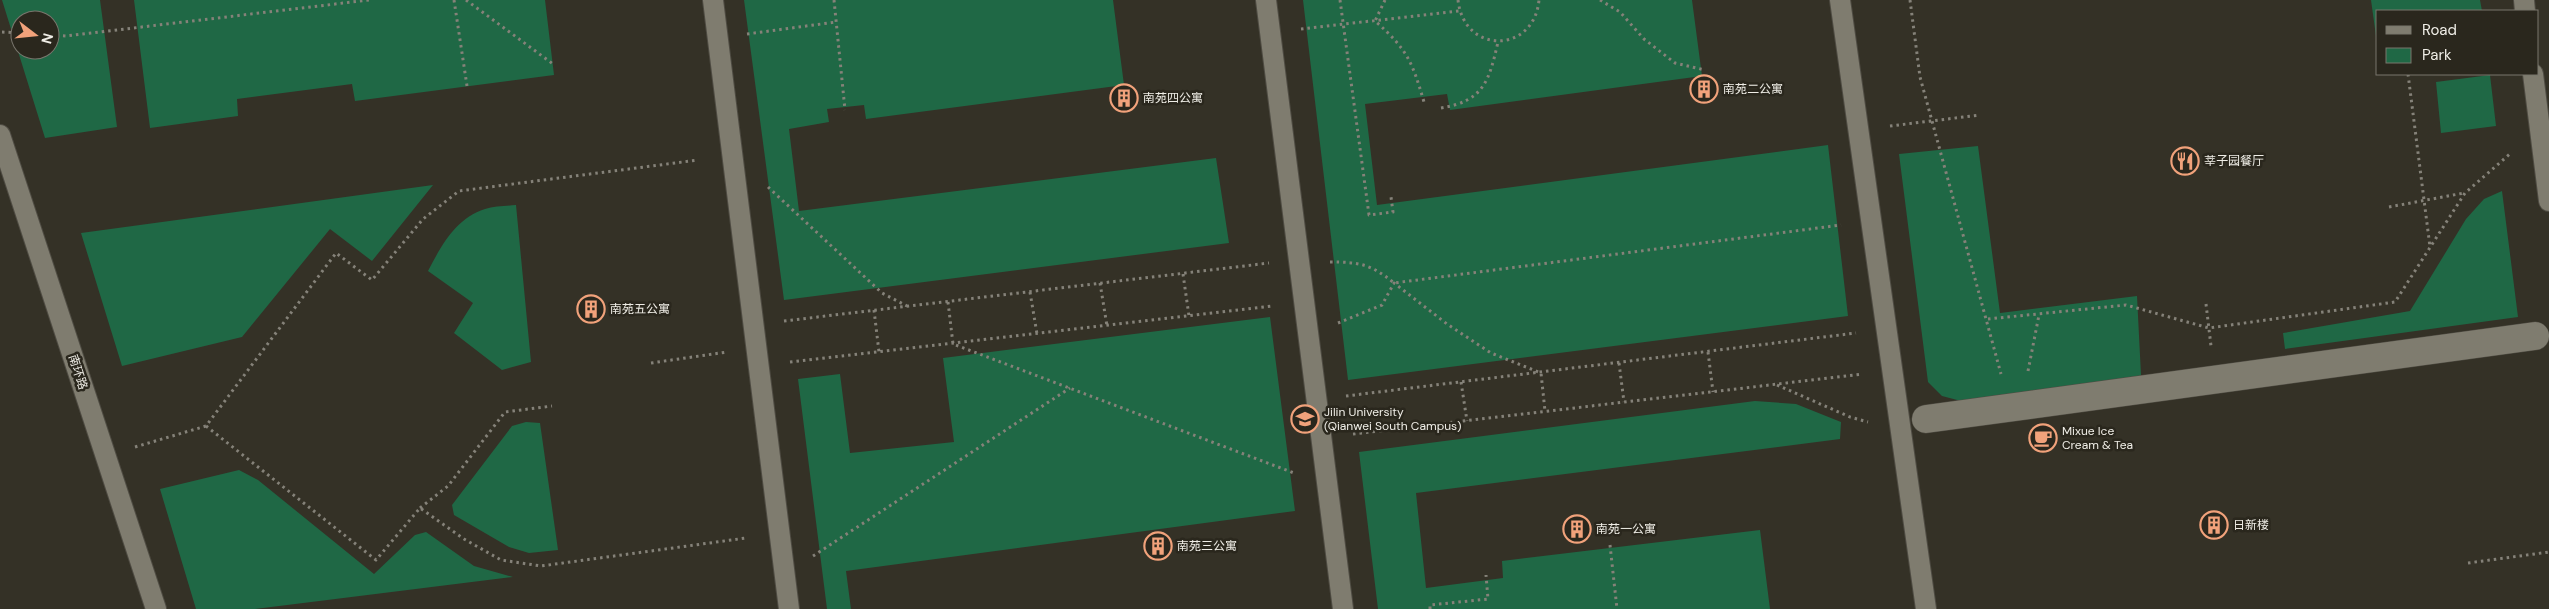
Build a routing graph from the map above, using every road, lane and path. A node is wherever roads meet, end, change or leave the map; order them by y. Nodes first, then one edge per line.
1 (369, 0) edge
2 (454, 0) edge
3 (466, 0) edge
4 (713, 0) edge
5 (834, 0) edge
6 (1266, 0) edge
7 (1340, 0) edge
8 (1385, 0) edge
9 (1458, 0) edge
10 (1539, 0) edge
11 (1600, 0) edge
12 (1840, 0) edge
13 (1910, 0) edge
14 (1459, 11) junction
15 (1375, 21) junction
16 (836, 22) junction
17 (1343, 24) junction
18 (1296, 30) dead end
19 (2, 32) dead end
20 (10, 32) edge
21 (741, 35) dead end
22 (60, 36) edge
23 (1498, 42) junction
24 (553, 64) dead end
25 (1705, 70) dead end
26 (2408, 75) edge
27 (2533, 75) edge
28 (467, 86) dead end
29 (1424, 102) dead end
30 (1441, 108) dead end
31 (845, 110) dead end
32 (1980, 116) dead end
33 (1932, 121) junction
34 (1887, 126) dead end
35 (0, 135) edge
36 (2511, 152) dead end
37 (698, 160) dead end
38 (761, 180) dead end
39 (2465, 193) junction
40 (1391, 197) dead end
41 (2425, 201) junction
42 (2549, 201) edge
43 (2389, 207) dead end
44 (1849, 224) dead end
45 (2430, 247) junction
46 (1325, 262) dead end
47 (1270, 263) dead end
48 (1183, 274) junction
49 (1100, 283) junction
50 (1394, 283) junction
51 (1030, 292) junction
52 (948, 302) junction
53 (2206, 304) dead end
54 (908, 306) junction
55 (1276, 306) dead end
56 (874, 310) junction
57 (2039, 315) junction
58 (1190, 316) junction
59 (1988, 319) junction
60 (779, 322) dead end
61 (1332, 324) dead end
62 (1106, 326) junction
63 (2209, 328) junction
64 (1864, 332) dead end
65 (1037, 334) junction
66 (2535, 336) dead end
67 (953, 344) junction
68 (879, 352) junction
69 (1708, 352) junction
70 (722, 353) dead end
71 (651, 363) dead end
72 (784, 363) dead end
73 (1619, 363) junction
74 (1541, 373) junction
75 (1870, 373) dead end
76 (2215, 380) junction
77 (1461, 382) junction
78 (1775, 384) junction
79 (1070, 388) junction
80 (1713, 392) junction
81 (1342, 397) dead end
82 (1624, 402) junction
83 (552, 406) dead end
84 (2021, 406) junction
85 (1545, 412) junction
86 (1926, 419) dead end
87 (1467, 421) junction
88 (1877, 424) dead end
89 (206, 426) junction
90 (1347, 435) dead end
91 (135, 447) dead end
92 (1299, 475) dead end
93 (420, 508) junction
94 (746, 538) dead end
95 (1610, 545) dead end
96 (2549, 552) edge
97 (811, 558) dead end
98 (2468, 563) dead end
99 (1486, 575) dead end
100 (156, 609) edge
101 (789, 609) edge
102 (1343, 609) edge
103 (1430, 609) edge
104 (1617, 609) edge
105 (1926, 609) edge

1 - 22 path
2 - 28 path
3 - 24 path
4 - 101 lane
5 - 16 path
6 - 102 lane
7 - 17 path
8 - 15 path
9 - 14 path
10 - 23 path
11 - 25 path
12 - 105 lane
13 - 33 path
14 - 15 path
14 - 23 path
15 - 17 path
15 - 29 path
16 - 21 path
16 - 31 path
17 - 18 path
17 - 40 path
19 - 20 path
23 - 30 path
26 - 41 path
27 - 42 lane
32 - 33 path
33 - 34 path
33 - 59 path
35 - 100 lane, 南环路
36 - 39 path
37 - 89 path
38 - 54 path
39 - 41 path
39 - 45 path
41 - 43 path
41 - 45 path
44 - 50 path
45 - 63 path
46 - 50 path
47 - 48 path
48 - 49 path
48 - 58 path
49 - 51 path
49 - 62 path
50 - 61 path
50 - 74 path
51 - 52 path
51 - 65 path
52 - 54 path
52 - 67 path
53 - 63 path
54 - 56 path
55 - 58 path
56 - 60 path
56 - 68 path
57 - 59 path
57 - 63 path
57 - 84 path
58 - 62 path
59 - 84 path
62 - 65 path
63 - 76 path
64 - 69 path
65 - 67 path
66 - 76 street
67 - 68 path
67 - 79 path
68 - 72 path
69 - 73 path
69 - 80 path
70 - 71 path
73 - 74 path
73 - 82 path
74 - 77 path
74 - 85 path
75 - 78 path
76 - 84 street
77 - 81 path
77 - 87 path
78 - 80 path
78 - 88 path
79 - 92 path
79 - 97 path
80 - 82 path
82 - 85 path
83 - 93 path
84 - 86 street
85 - 87 path
87 - 90 path
89 - 91 path
89 - 93 path
93 - 94 path
95 - 104 path
96 - 98 path
99 - 103 path

